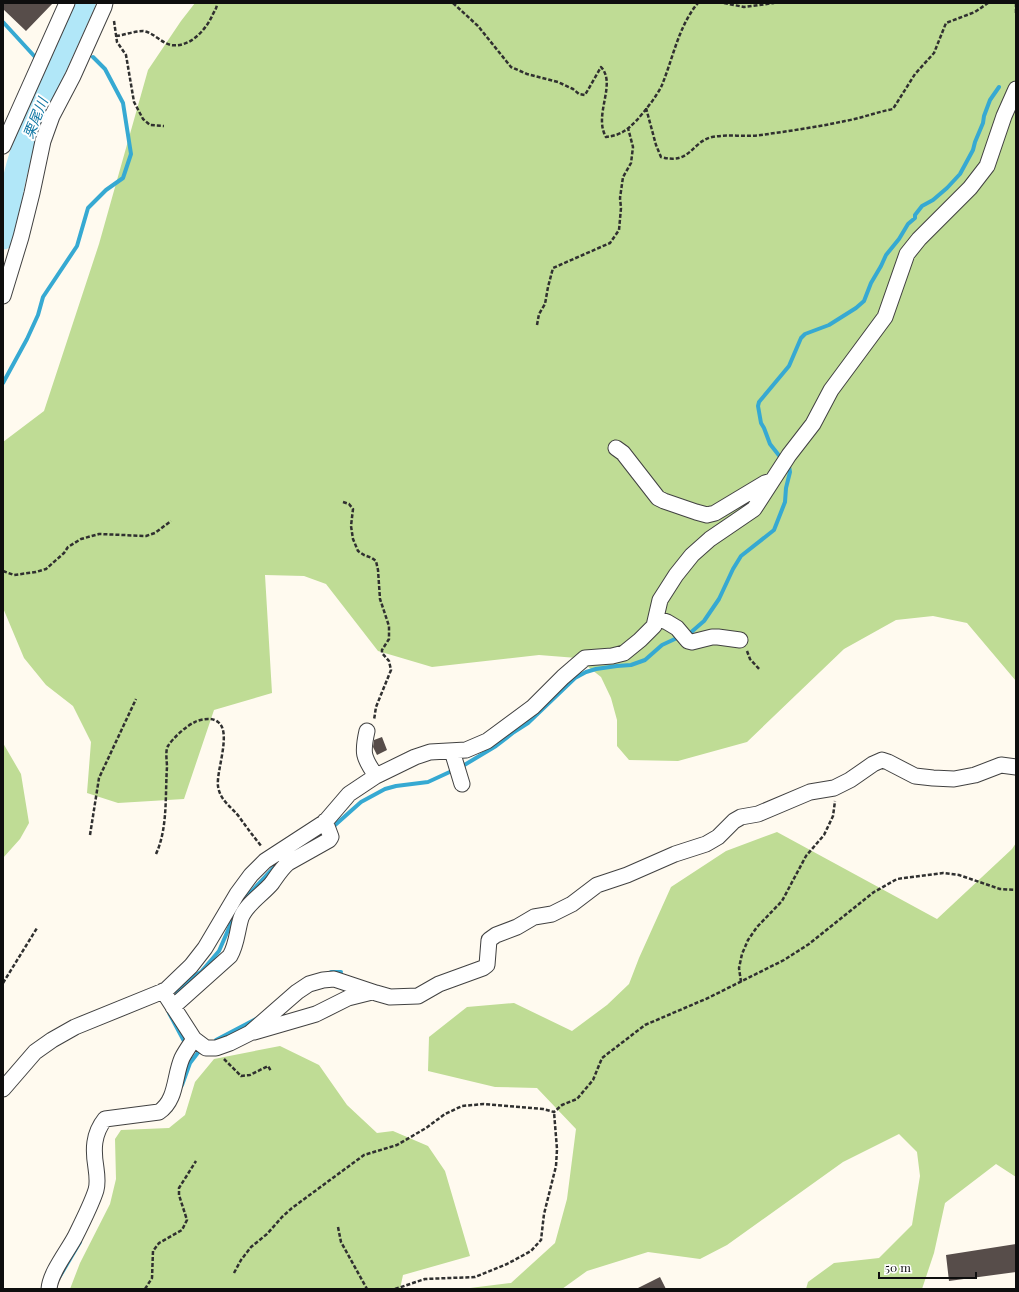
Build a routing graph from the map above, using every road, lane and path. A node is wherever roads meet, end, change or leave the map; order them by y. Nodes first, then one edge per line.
1 (67, 3) edge
2 (217, 3) edge
3 (453, 3) edge
4 (698, 3) edge
5 (724, 3) edge
6 (774, 3) edge
7 (988, 3) edge
8 (1016, 3) edge
9 (102, 10) edge
10 (1016, 14) edge
11 (116, 36) junction
12 (1016, 89) edge
13 (646, 108) junction
14 (164, 126) dead end
15 (628, 128) junction
16 (3, 146) edge
17 (3, 296) edge
18 (537, 325) dead end
19 (616, 448) dead end
20 (773, 480) junction
21 (342, 502) dead end
22 (171, 521) dead end
23 (3, 571) edge
24 (656, 618) junction
25 (740, 640) joint
26 (760, 670) dead end
27 (136, 699) dead end
28 (366, 731) joint
29 (452, 751) junction
30 (1016, 767) edge
31 (376, 776) junction
32 (462, 784) dead end
33 (837, 787) junction
34 (325, 821) junction
35 (90, 835) dead end
36 (156, 854) dead end
37 (274, 856) junction
38 (1016, 890) edge
39 (37, 928) dead end
40 (741, 982) junction
41 (3, 983) edge
42 (163, 990) junction
43 (372, 992) junction
44 (173, 1006) junction
45 (250, 1033) junction
46 (194, 1039) junction
47 (216, 1048) junction
48 (271, 1071) dead end
49 (3, 1089) edge
50 (554, 1112) junction
51 (196, 1161) dead end
52 (338, 1227) dead end
53 (234, 1273) dead end
54 (49, 1289) edge
55 (145, 1289) edge
56 (367, 1289) edge
57 (395, 1289) edge

1 - 16 street
2 - 11 path
3 - 15 path
4 - 13 path
5 - 6 path
7 - 13 path
8 - 10 path
9 - 11 path
9 - 17 street
11 - 14 path
12 - 20 street
13 - 15 path
15 - 18 path
19 - 20 street
20 - 24 street
21 - 28 path
22 - 23 path
24 - 25 street
24 - 29 street
25 - 26 path
27 - 35 path
28 - 31 street
29 - 31 street
29 - 32 street
30 - 33 street
31 - 34 street
33 - 40 path
33 - 43 street
34 - 37 street
34 - 44 street
36 - 37 path
37 - 42 street
38 - 40 path
39 - 41 path
40 - 50 path
42 - 44 street
42 - 49 street
43 - 45 street
43 - 45 street
44 - 46 street
45 - 47 street
46 - 47 street
46 - 54 street
47 - 48 path
50 - 53 path
50 - 57 path
51 - 55 path
52 - 56 path

